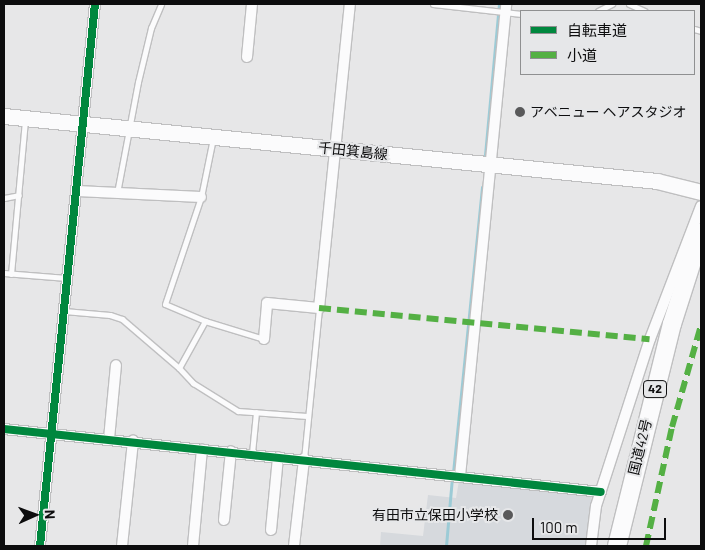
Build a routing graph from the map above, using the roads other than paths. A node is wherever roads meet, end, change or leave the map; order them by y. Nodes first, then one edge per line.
1 (96, 4) edge
2 (161, 4) edge
3 (252, 4) edge
4 (350, 4) edge
5 (433, 4) edge
6 (612, 4) edge
7 (629, 4) edge
8 (505, 8) edge
9 (602, 8) edge
10 (643, 10) edge
11 (520, 14) edge
12 (247, 56) dead end
13 (4, 116) edge
14 (26, 118) junction
15 (84, 125) junction
16 (130, 130) junction
17 (213, 138) junction
18 (334, 150) junction
19 (492, 165) junction
20 (77, 191) junction
21 (701, 192) edge
22 (117, 193) junction
23 (19, 194) junction
24 (4, 198) edge
25 (200, 198) junction
26 (701, 206) edge
27 (701, 233) edge
28 (4, 273) edge
29 (11, 274) junction
30 (68, 278) junction
31 (318, 308) junction
32 (64, 312) junction
33 (205, 321) junction
34 (264, 339) joint
35 (116, 365) dead end
36 (179, 368) junction
37 (256, 412) junction
38 (307, 416) junction
39 (4, 429) edge
40 (52, 434) junction
41 (109, 439) junction
42 (133, 441) junction
43 (202, 449) junction
44 (231, 452) junction
45 (252, 453) junction
46 (278, 457) junction
47 (304, 459) junction
48 (460, 476) junction
49 (601, 492) junction
50 (224, 520) dead end
51 (271, 530) dead end
52 (40, 546) edge
53 (122, 546) edge
54 (192, 546) edge
55 (294, 546) edge
56 (591, 546) edge
57 (616, 546) edge

1 - 15 street
2 - 16 lane
3 - 12 street
4 - 18 street
5 - 8 lane
6 - 9 lane
7 - 10 lane
8 - 11 lane
8 - 19 street
13 - 14 main road, 千田箕島線
14 - 15 main road, 千田箕島線
14 - 23 lane
15 - 16 main road, 千田箕島線
15 - 20 street
16 - 17 main road, 千田箕島線
16 - 22 lane
17 - 18 main road, 千田箕島線
17 - 25 lane
18 - 19 main road, 千田箕島線
18 - 31 street
19 - 21 main road, 千田箕島線
19 - 48 street
20 - 22 street
20 - 30 street
22 - 25 street
23 - 24 lane
23 - 29 lane
25 - 33 lane
26 - 49 street
27 - 57 highway, 国道42号 / 42
28 - 29 lane
29 - 30 lane
30 - 32 street
31 - 34 street
31 - 38 lane
32 - 36 lane
32 - 40 street
33 - 34 lane
33 - 36 lane
35 - 41 street
36 - 37 lane
37 - 38 lane
37 - 45 lane
38 - 47 lane
39 - 40 street
40 - 41 street
40 - 52 street
41 - 42 street
42 - 43 street
42 - 53 street
43 - 44 street
43 - 54 street
44 - 45 street
44 - 50 street
45 - 46 street
46 - 47 street
46 - 51 street
47 - 48 street
47 - 55 street
48 - 49 street
49 - 56 street

